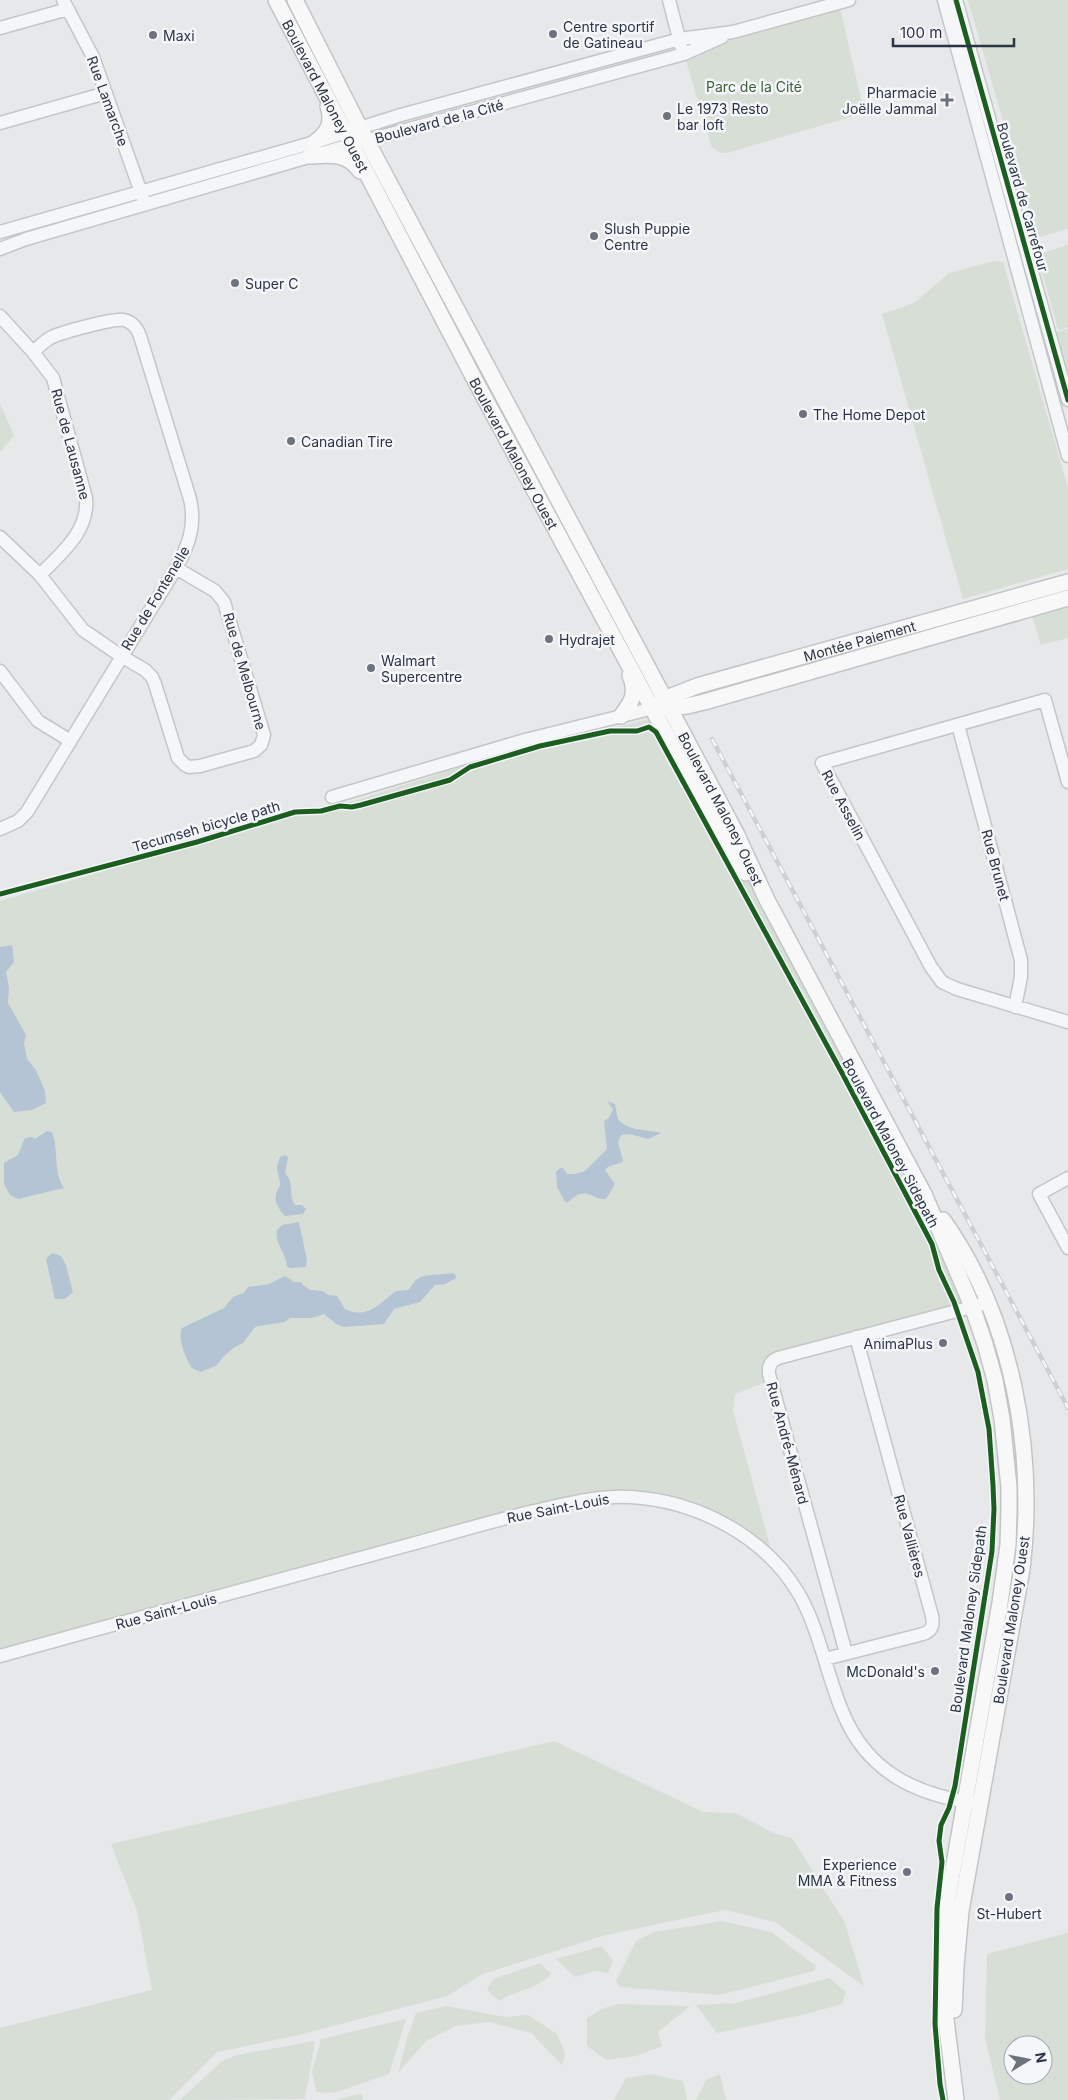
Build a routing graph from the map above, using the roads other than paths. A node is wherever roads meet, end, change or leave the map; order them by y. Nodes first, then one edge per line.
1 (276, 0) edge
2 (295, 0) edge
3 (669, 0) edge
4 (850, 0) edge
5 (944, 0) edge
6 (956, 0) edge
7 (65, 4) edge
8 (0, 28) edge
9 (733, 32) junction
10 (680, 39) junction
11 (684, 54) junction
12 (537, 79) junction
13 (325, 92) junction
14 (106, 94) junction
15 (542, 94) junction
16 (0, 123) edge
17 (356, 136) junction
18 (312, 149) junction
19 (140, 191) junction
20 (145, 206) junction
21 (385, 210) junction
22 (0, 232) edge
23 (0, 249) edge
24 (0, 316) edge
25 (33, 352) junction
26 (1068, 400) edge
27 (1068, 456) edge
28 (0, 537) edge
29 (176, 568) junction
30 (40, 575) junction
31 (1068, 582) edge
32 (1068, 598) edge
33 (619, 645) junction
34 (121, 656) junction
35 (0, 671) edge
36 (663, 705) junction
37 (621, 716) junction
38 (958, 725) junction
39 (69, 740) junction
40 (1068, 782) edge
41 (332, 797) dead end
42 (0, 829) edge
43 (1015, 1007) junction
44 (1068, 1022) edge
45 (1068, 1178) edge
46 (924, 1194) junction
47 (1068, 1248) edge
48 (987, 1302) junction
49 (972, 1306) junction
50 (856, 1337) junction
51 (846, 1653) junction
52 (0, 1656) edge
53 (825, 1658) junction
54 (964, 1802) junction
55 (980, 1804) junction
56 (952, 2064) junction
57 (956, 2100) edge

1 - 13 main road, Boulevard Maloney Ouest
2 - 17 main road, Boulevard Maloney Ouest
3 - 10 street
4 - 9 street, Boulevard de la Cité
5 - 27 street, Boulevard de Carrefour
6 - 26 street, Boulevard de Carrefour
7 - 8 street
7 - 14 street, Rue Lamarche
9 - 10 street, Boulevard de la Cité
9 - 11 street, Boulevard de la Cité
10 - 11 street
10 - 12 street, Boulevard de la Cité
11 - 15 street, Boulevard de la Cité
12 - 15 street
12 - 17 street, Boulevard de la Cité
13 - 17 main road, Boulevard Maloney Ouest
13 - 18 main road
14 - 16 street
14 - 19 street, Rue Lamarche
15 - 17 street, Boulevard de la Cité
17 - 18 street, Boulevard de la Cité
17 - 21 main road, Boulevard Maloney Ouest
17 - 36 main road, Boulevard Maloney Ouest
18 - 19 street, Boulevard de la Cité
18 - 20 street, Boulevard de la Cité
18 - 21 main road
19 - 20 street, Rue Lamarche
19 - 22 street, Boulevard de la Cité
20 - 23 street, Boulevard de la Cité
21 - 33 main road, Boulevard Maloney Ouest
24 - 25 street, Rue de Lausanne
25 - 29 street, Rue de Fontenelle
25 - 30 street, Rue de Lausanne
28 - 30 street, Rue de Melbourne
29 - 34 street, Rue de Fontenelle
29 - 34 street, Rue de Melbourne
30 - 34 street, Rue de Melbourne
31 - 36 main road, Montée Paiement
32 - 36 main road, Montée Paiement
33 - 36 main road, Boulevard Maloney Ouest
33 - 37 main road
34 - 39 street, Rue de Fontenelle
35 - 39 street
36 - 37 street, Montée Paiement
36 - 46 main road, Boulevard Maloney Ouest
37 - 41 street, Montée Paiement
38 - 40 street, Rue Asselin
38 - 43 street, Rue Brunet
38 - 43 street, Rue Asselin
39 - 42 street, Rue de Fontenelle
43 - 44 street, Rue Asselin
45 - 47 street
46 - 48 main road, Boulevard Maloney Ouest
46 - 49 main road, Boulevard Maloney Ouest
48 - 49 street, Rue André-Ménard
48 - 55 main road, Boulevard Maloney Ouest
49 - 50 street, Rue André-Ménard
49 - 54 main road, Boulevard Maloney Ouest
50 - 51 street, Rue André-Ménard
50 - 51 street, Rue Vallières
51 - 53 street, Rue Vallières
52 - 53 street, Rue Saint-Louis
53 - 54 street, Rue Saint-Louis
54 - 55 street, Rue Saint-Louis
54 - 56 main road, Boulevard Maloney Ouest
55 - 56 main road, Boulevard Maloney Ouest
56 - 57 main road, Boulevard Maloney Ouest

